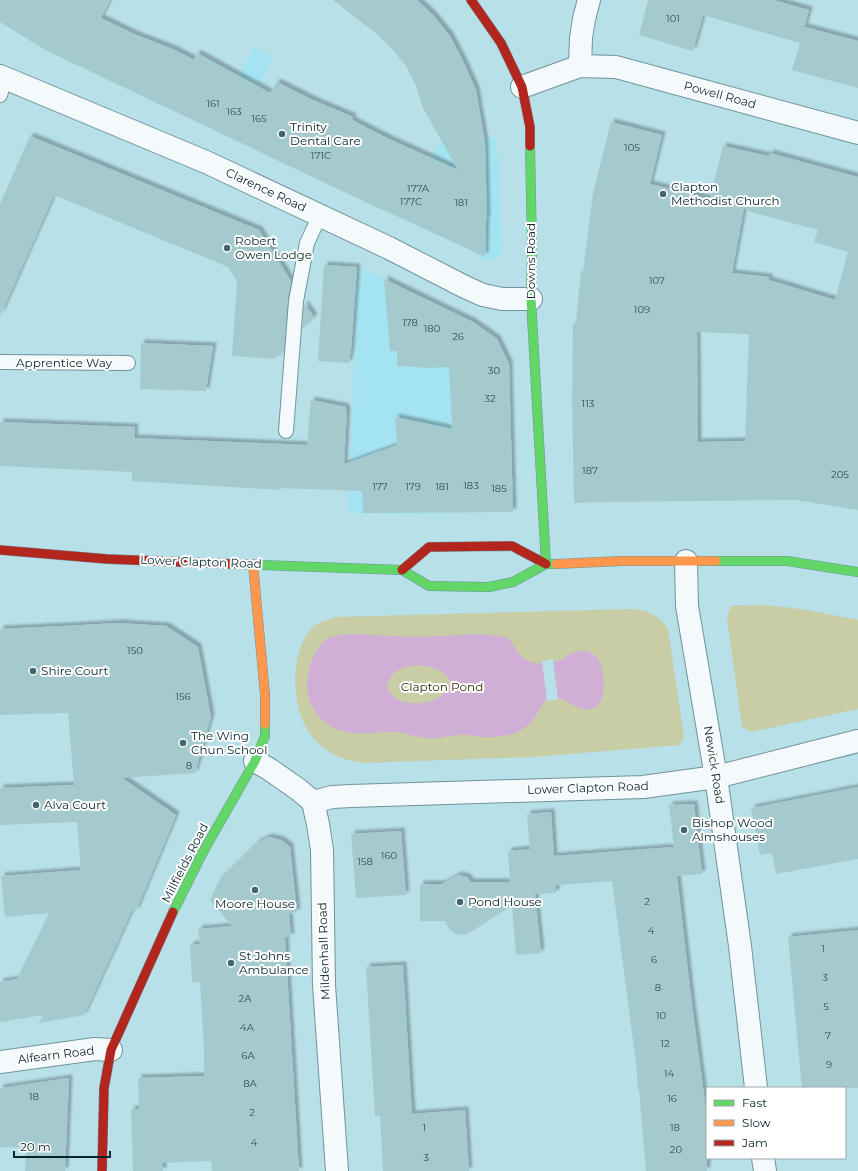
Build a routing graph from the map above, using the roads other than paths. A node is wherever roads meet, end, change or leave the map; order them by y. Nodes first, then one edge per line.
1 (471, 0) edge
2 (589, 0) edge
3 (580, 66) junction
4 (2, 83) edge
5 (522, 87) junction
6 (858, 133) edge
7 (320, 215) junction
8 (531, 299) junction
9 (0, 362) edge
10 (128, 363) dead end
11 (286, 431) dead end
12 (0, 550) edge
13 (686, 561) junction
14 (253, 564) junction
15 (546, 564) junction
16 (402, 570) junction
17 (858, 572) edge
18 (858, 741) edge
19 (255, 761) junction
20 (716, 777) junction
21 (313, 802) junction
22 (112, 1050) junction
23 (0, 1062) edge
24 (756, 1087) edge
25 (763, 1159) edge
26 (102, 1171) edge
27 (337, 1171) edge
28 (765, 1171) edge

1 - 5 main road, Downs Road
2 - 3 street
3 - 5 street
3 - 6 street, Powell Road
4 - 7 street, Clarence Road
5 - 8 main road, Downs Road
7 - 8 street, Clarence Road
7 - 11 lane
8 - 15 main road, Downs Road
9 - 10 lane, Apprentice Way
12 - 14 main road, Lower Clapton Road
13 - 15 main road, Lower Clapton Road
13 - 17 main road, Lower Clapton Road
13 - 20 street, Newick Road
14 - 16 main road, Lower Clapton Road
14 - 19 main road, Millfields Road
15 - 16 main road, Lower Clapton Road
15 - 16 main road
18 - 20 street, Lower Clapton Road
19 - 21 street
19 - 22 main road, Millfields Road
20 - 21 street, Lower Clapton Road
20 - 24 street, Newick Road
21 - 27 street, Mildenhall Road
22 - 23 street, Alfearn Road
22 - 26 main road, Millfields Road
25 - 28 street

